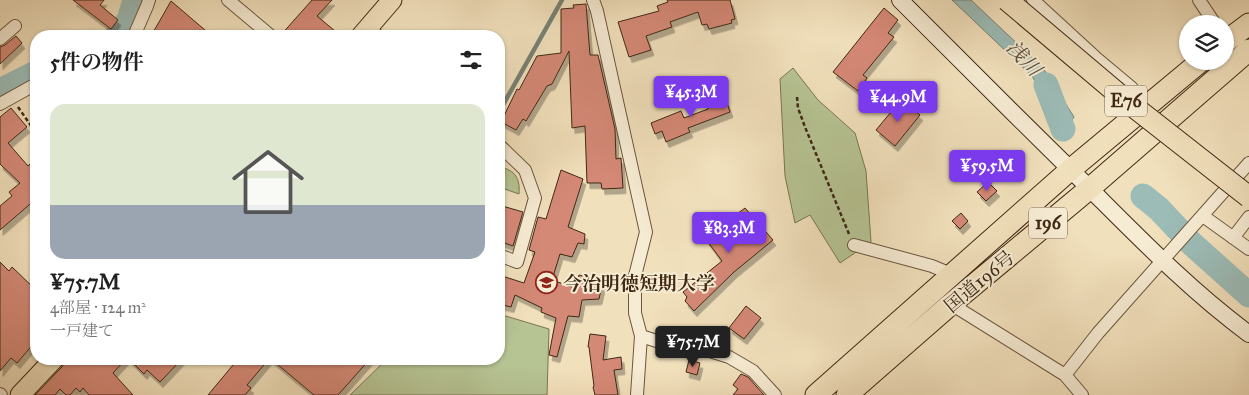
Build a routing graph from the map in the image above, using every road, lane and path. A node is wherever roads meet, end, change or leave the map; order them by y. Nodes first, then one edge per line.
1 (149, 0) edge
2 (228, 0) edge
3 (392, 0) edge
4 (593, 0) edge
5 (900, 0) edge
6 (1006, 0) edge
7 (1032, 0) edge
8 (1199, 0) edge
9 (1209, 15) edge
10 (1249, 24) edge
11 (15, 26) dead end
12 (137, 30) edge
13 (263, 30) edge
14 (371, 30) edge
15 (1234, 31) edge
16 (0, 39) edge
17 (1249, 50) edge
18 (1190, 70) edge
19 (30, 87) edge
20 (1132, 88) dead end
21 (797, 97) dead end
22 (3, 101) edge
23 (30, 127) edge
24 (505, 151) edge
25 (1070, 170) junction
26 (1246, 171) edge
27 (1089, 189) junction
28 (1249, 197) edge
29 (1203, 216) junction
30 (1249, 217) edge
31 (1233, 238) junction
32 (854, 245) joint
33 (1249, 249) edge
34 (505, 257) edge
35 (1162, 261) junction
36 (953, 275) junction
37 (951, 304) junction
38 (1249, 334) edge
39 (642, 336) junction
40 (48, 365) edge
41 (1064, 375) junction
42 (20, 395) edge
43 (637, 395) edge
44 (775, 395) edge
45 (816, 395) edge
46 (847, 395) edge
47 (1082, 395) edge

1 - 12 street
2 - 13 street
3 - 14 main road
4 - 39 street
5 - 25 street
6 - 28 highway, E76, bridge
7 - 20 street
8 - 9 street
10 - 15 highway
11 - 16 street
17 - 27 highway, 国道196号 / 196
18 - 25 highway, 国道196号 / 196
19 - 22 street
21 - 32 path
22 - 23 path
24 - 34 street
25 - 27 street
25 - 36 highway, 国道196号 / 196
26 - 29 street
27 - 35 street
27 - 37 highway, 国道196号 / 196
29 - 31 street
29 - 35 street
30 - 31 street
31 - 33 street
32 - 36 street
35 - 38 street
35 - 41 street
36 - 45 highway, 国道196号 / 196
37 - 41 street
37 - 46 highway, 国道196号 / 196
39 - 43 street
39 - 44 street
40 - 42 main road
41 - 47 street

